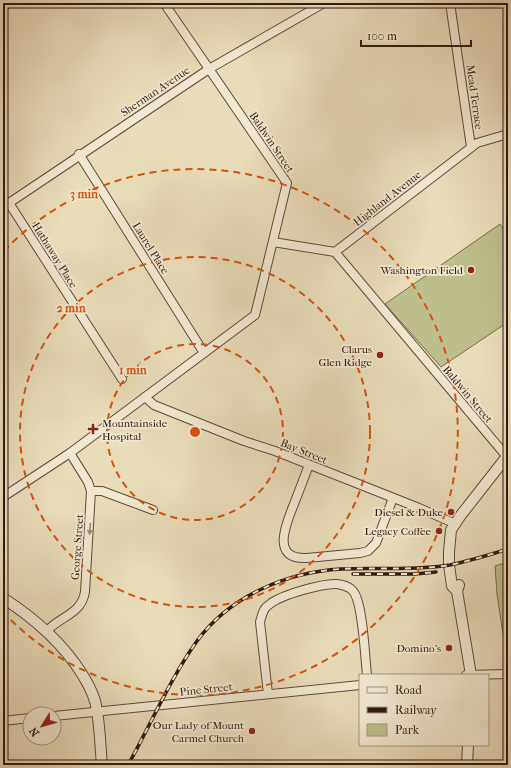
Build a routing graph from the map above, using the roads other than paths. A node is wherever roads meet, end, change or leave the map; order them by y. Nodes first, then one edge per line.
1 (7, 3) edge
2 (164, 3) edge
3 (324, 3) edge
4 (450, 3) edge
5 (3, 6) edge
6 (209, 69) junction
7 (508, 134) edge
8 (471, 147) junction
9 (79, 154) junction
10 (6, 205) edge
11 (273, 242) junction
12 (335, 252) junction
13 (204, 353) junction
14 (122, 379) dead end
15 (145, 397) junction
16 (70, 453) junction
17 (507, 456) edge
18 (309, 465) junction
19 (91, 490) junction
20 (3, 497) edge
21 (393, 498) junction
22 (153, 510) dead end
23 (456, 524) junction
24 (3, 598) edge
25 (47, 631) junction
26 (367, 674) edge
27 (471, 674) edge
28 (508, 674) edge
29 (489, 675) edge
30 (359, 685) edge
31 (268, 694) junction
32 (96, 712) junction
33 (62, 715) edge
34 (22, 719) edge
35 (3, 721) edge
36 (468, 746) edge
37 (102, 765) edge
38 (467, 765) edge

1 - 5 street
2 - 6 street, Baldwin Street
3 - 6 street, Sherman Avenue
4 - 8 street, Mead Terrace
6 - 9 street, Sherman Avenue
6 - 11 street, Baldwin Street
7 - 8 street, Highland Avenue
8 - 12 street, Highland Avenue
9 - 10 street, Sherman Avenue
9 - 13 street, Laurel Place
10 - 14 street, Hathaway Place
11 - 12 street
11 - 13 street, Baldwin Street
12 - 17 street, Baldwin Street
13 - 15 street
15 - 16 street
15 - 18 street, Bay Street
16 - 19 street
16 - 20 street
17 - 23 street
18 - 21 street, Bay Street
18 - 21 street
19 - 22 street
19 -> 25 street, George Street
21 - 23 street, Bay Street
23 - 27 street
24 - 25 street
25 - 32 street
26 - 31 street
28 - 29 street
30 - 31 street, Pine Street
31 - 32 street, Pine Street
32 - 33 street, Pine Street
32 - 37 street
34 - 35 street
36 - 38 street

